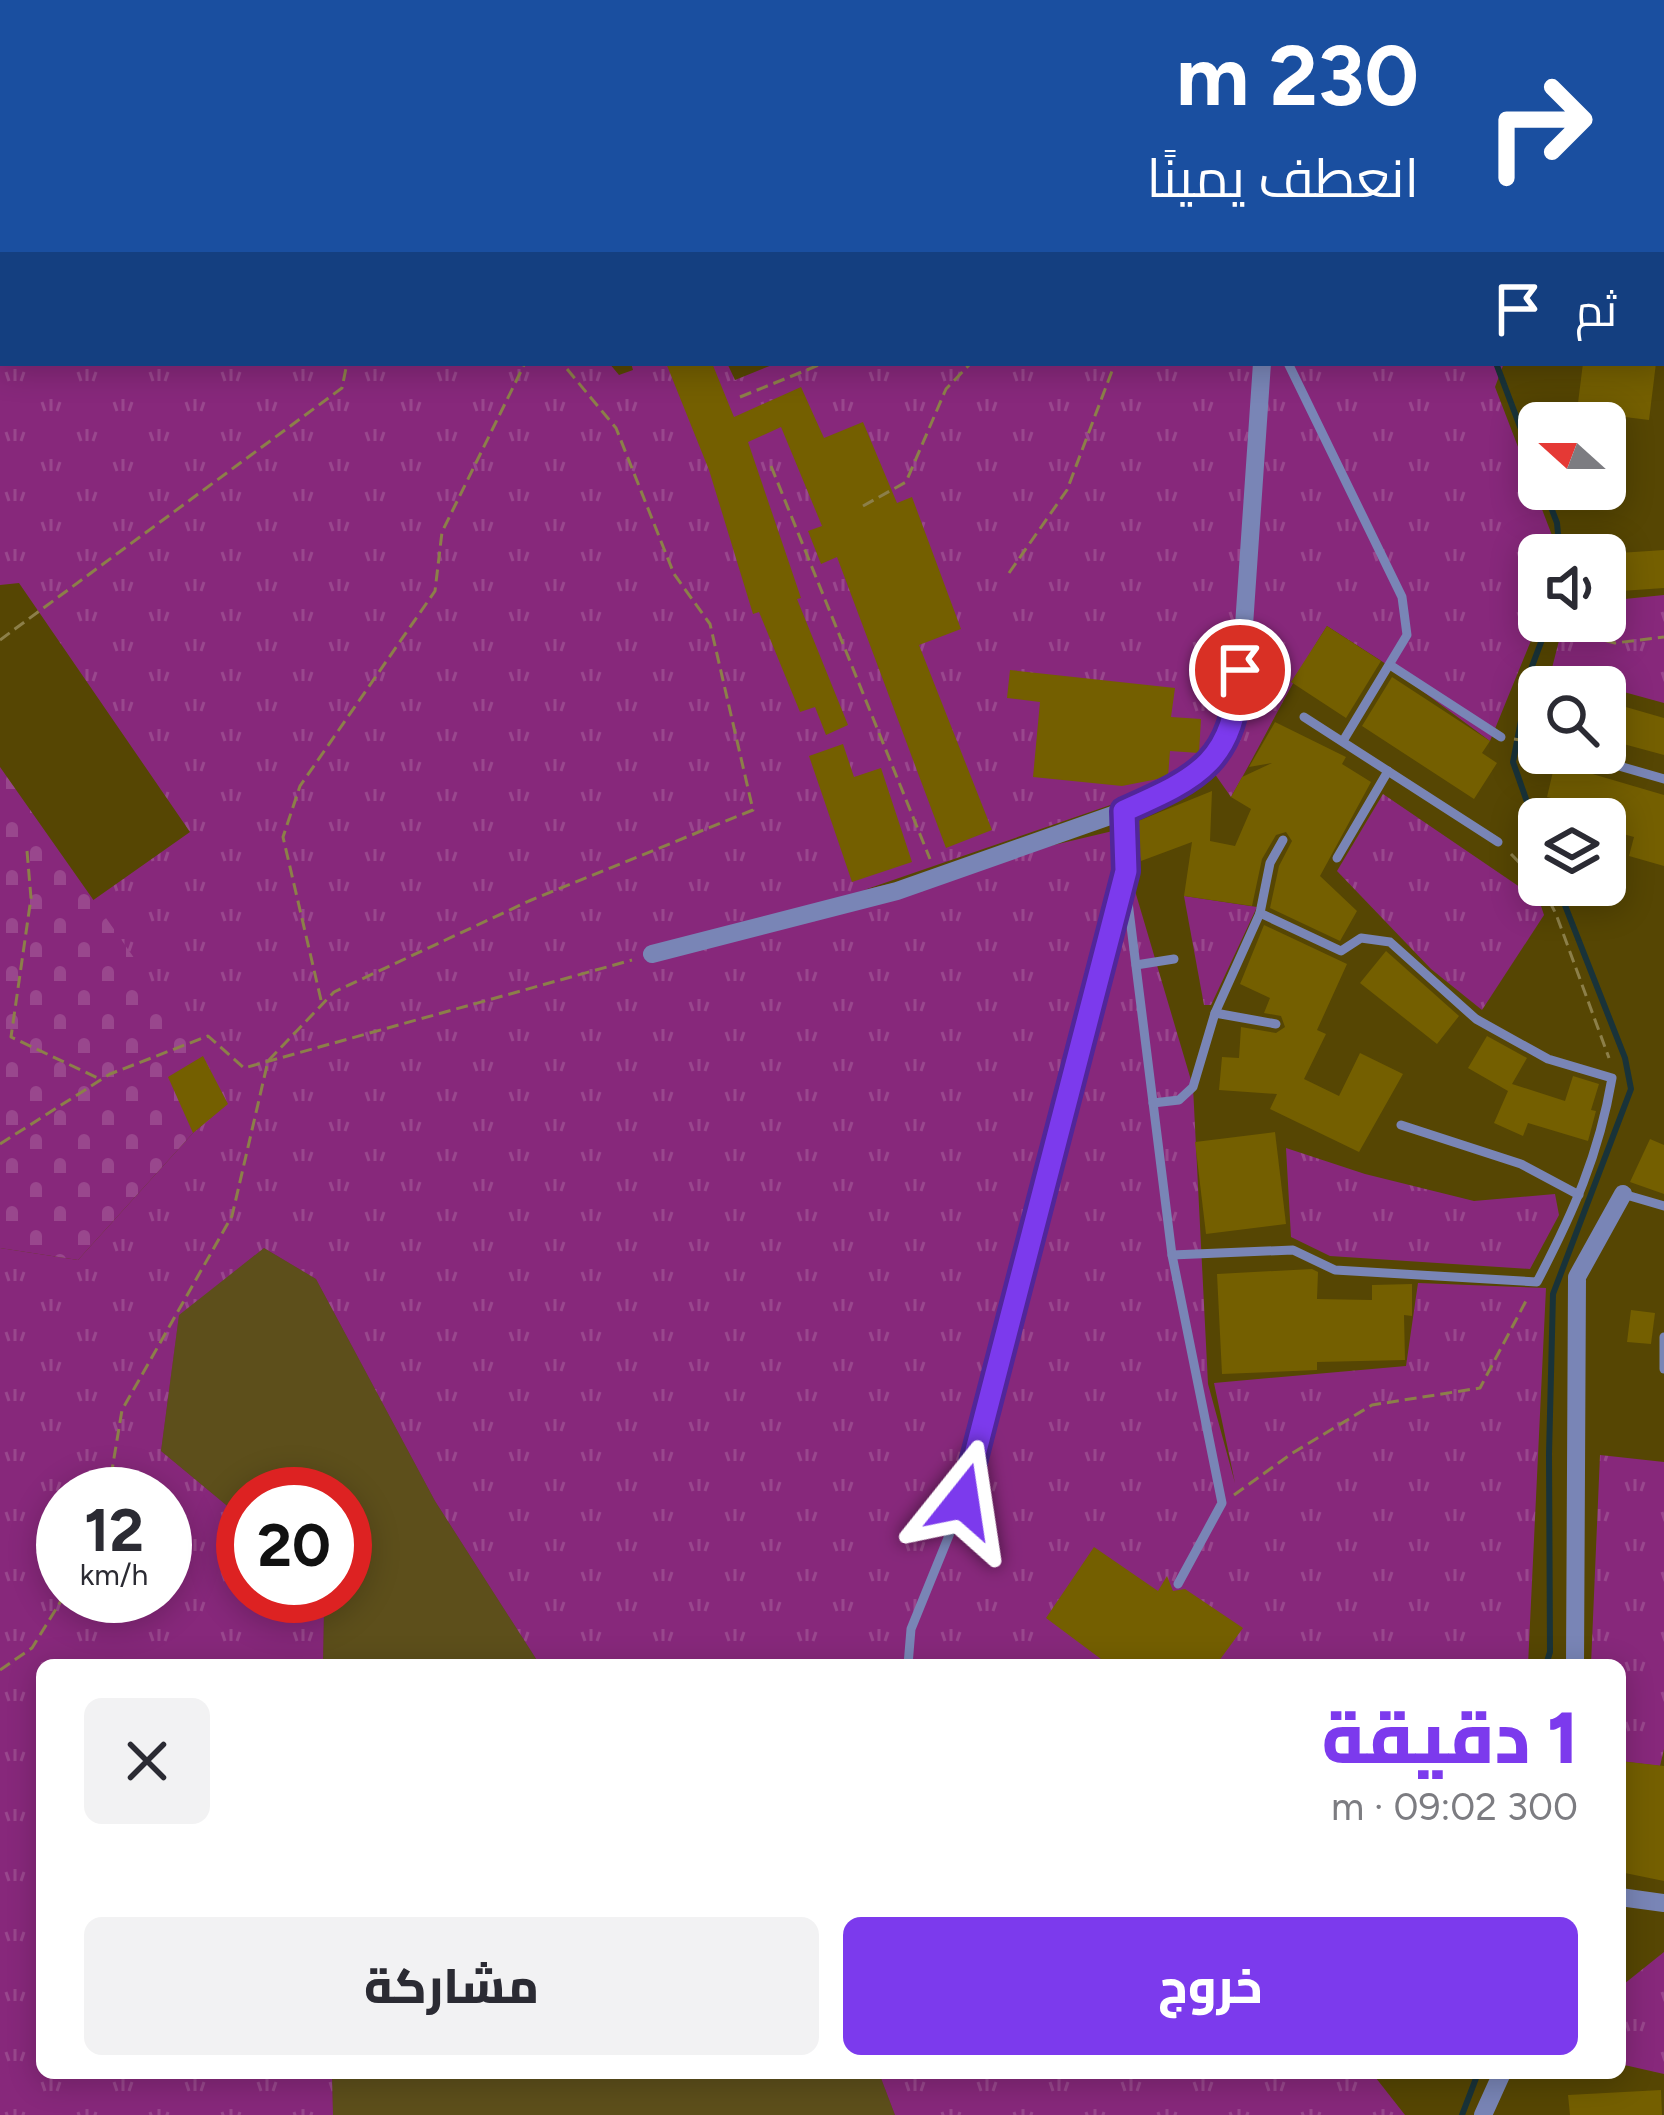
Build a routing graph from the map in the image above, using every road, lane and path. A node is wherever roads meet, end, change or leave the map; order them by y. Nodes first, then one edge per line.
1 (346, 366) edge
2 (524, 366) edge
3 (564, 366) edge
4 (817, 366) edge
5 (968, 366) edge
6 (1114, 366) edge
7 (1262, 366) edge
8 (1289, 366) edge
9 (740, 397) dead end
10 (771, 466) dead end
11 (862, 506) dead end
12 (1009, 574) dead end
13 (1664, 637) edge
14 (0, 640) edge
15 (1626, 642) edge
16 (1390, 665) junction
17 (1304, 717) dead end
18 (1501, 736) joint
19 (1518, 739) edge
20 (1343, 741) junction
21 (1626, 768) edge
22 (1388, 771) junction
23 (1664, 779) edge
24 (1124, 811) junction
25 (1283, 840) dead end
26 (1498, 842) joint
27 (27, 851) dead end
28 (1337, 858) dead end
29 (1518, 862) edge
30 (1126, 871) junction
31 (938, 877) junction
32 (1549, 906) edge
33 (1260, 913) junction
34 (652, 954) joint
35 (1174, 959) dead end
36 (1136, 965) junction
37 (322, 1004) junction
38 (1215, 1013) junction
39 (1276, 1024) dead end
40 (268, 1061) junction
41 (1612, 1078) junction
42 (102, 1079) junction
43 (1153, 1103) junction
44 (1401, 1125) dead end
45 (0, 1144) edge
46 (1623, 1194) joint
47 (1579, 1195) junction
48 (1664, 1206) edge
49 (1172, 1255) junction
50 (1537, 1282) junction
51 (1664, 1337) edge
52 (1664, 1369) edge
53 (112, 1467) edge
54 (1222, 1503) junction
55 (1178, 1584) dead end
56 (47, 1623) edge
57 (908, 1659) edge
58 (1575, 1659) edge
59 (0, 1670) edge
60 (1626, 1898) edge
61 (1664, 1903) edge
62 (1499, 2079) edge
63 (1483, 2115) edge

1 - 14 path
2 - 37 path
3 - 37 path
4 - 9 path
5 - 11 path
6 - 12 path
7 - 24 street
8 - 16 lane
10 - 31 path
13 - 15 path
16 - 18 lane
16 - 20 lane
17 - 20 lane
18 - 19 path
20 - 22 lane
21 - 23 lane
22 - 26 lane
22 - 28 lane
24 - 30 lane
24 - 31 street
25 - 33 lane
26 - 29 path
27 - 42 path
30 - 36 lane
30 - 57 lane
31 - 34 street
32 - 41 path
33 - 38 lane
33 - 41 lane
34 - 40 path
35 - 36 lane
36 - 43 lane
37 - 40 path
38 - 39 lane
38 - 43 lane
40 - 42 path
40 - 53 path
41 - 47 lane
42 - 45 path
43 - 49 lane
44 - 47 lane
46 - 48 lane
46 - 58 street
47 - 50 lane
49 - 50 lane
49 - 54 lane
50 - 54 path
51 - 52 lane
54 - 55 lane
56 - 59 path
60 - 61 street
62 - 63 street

